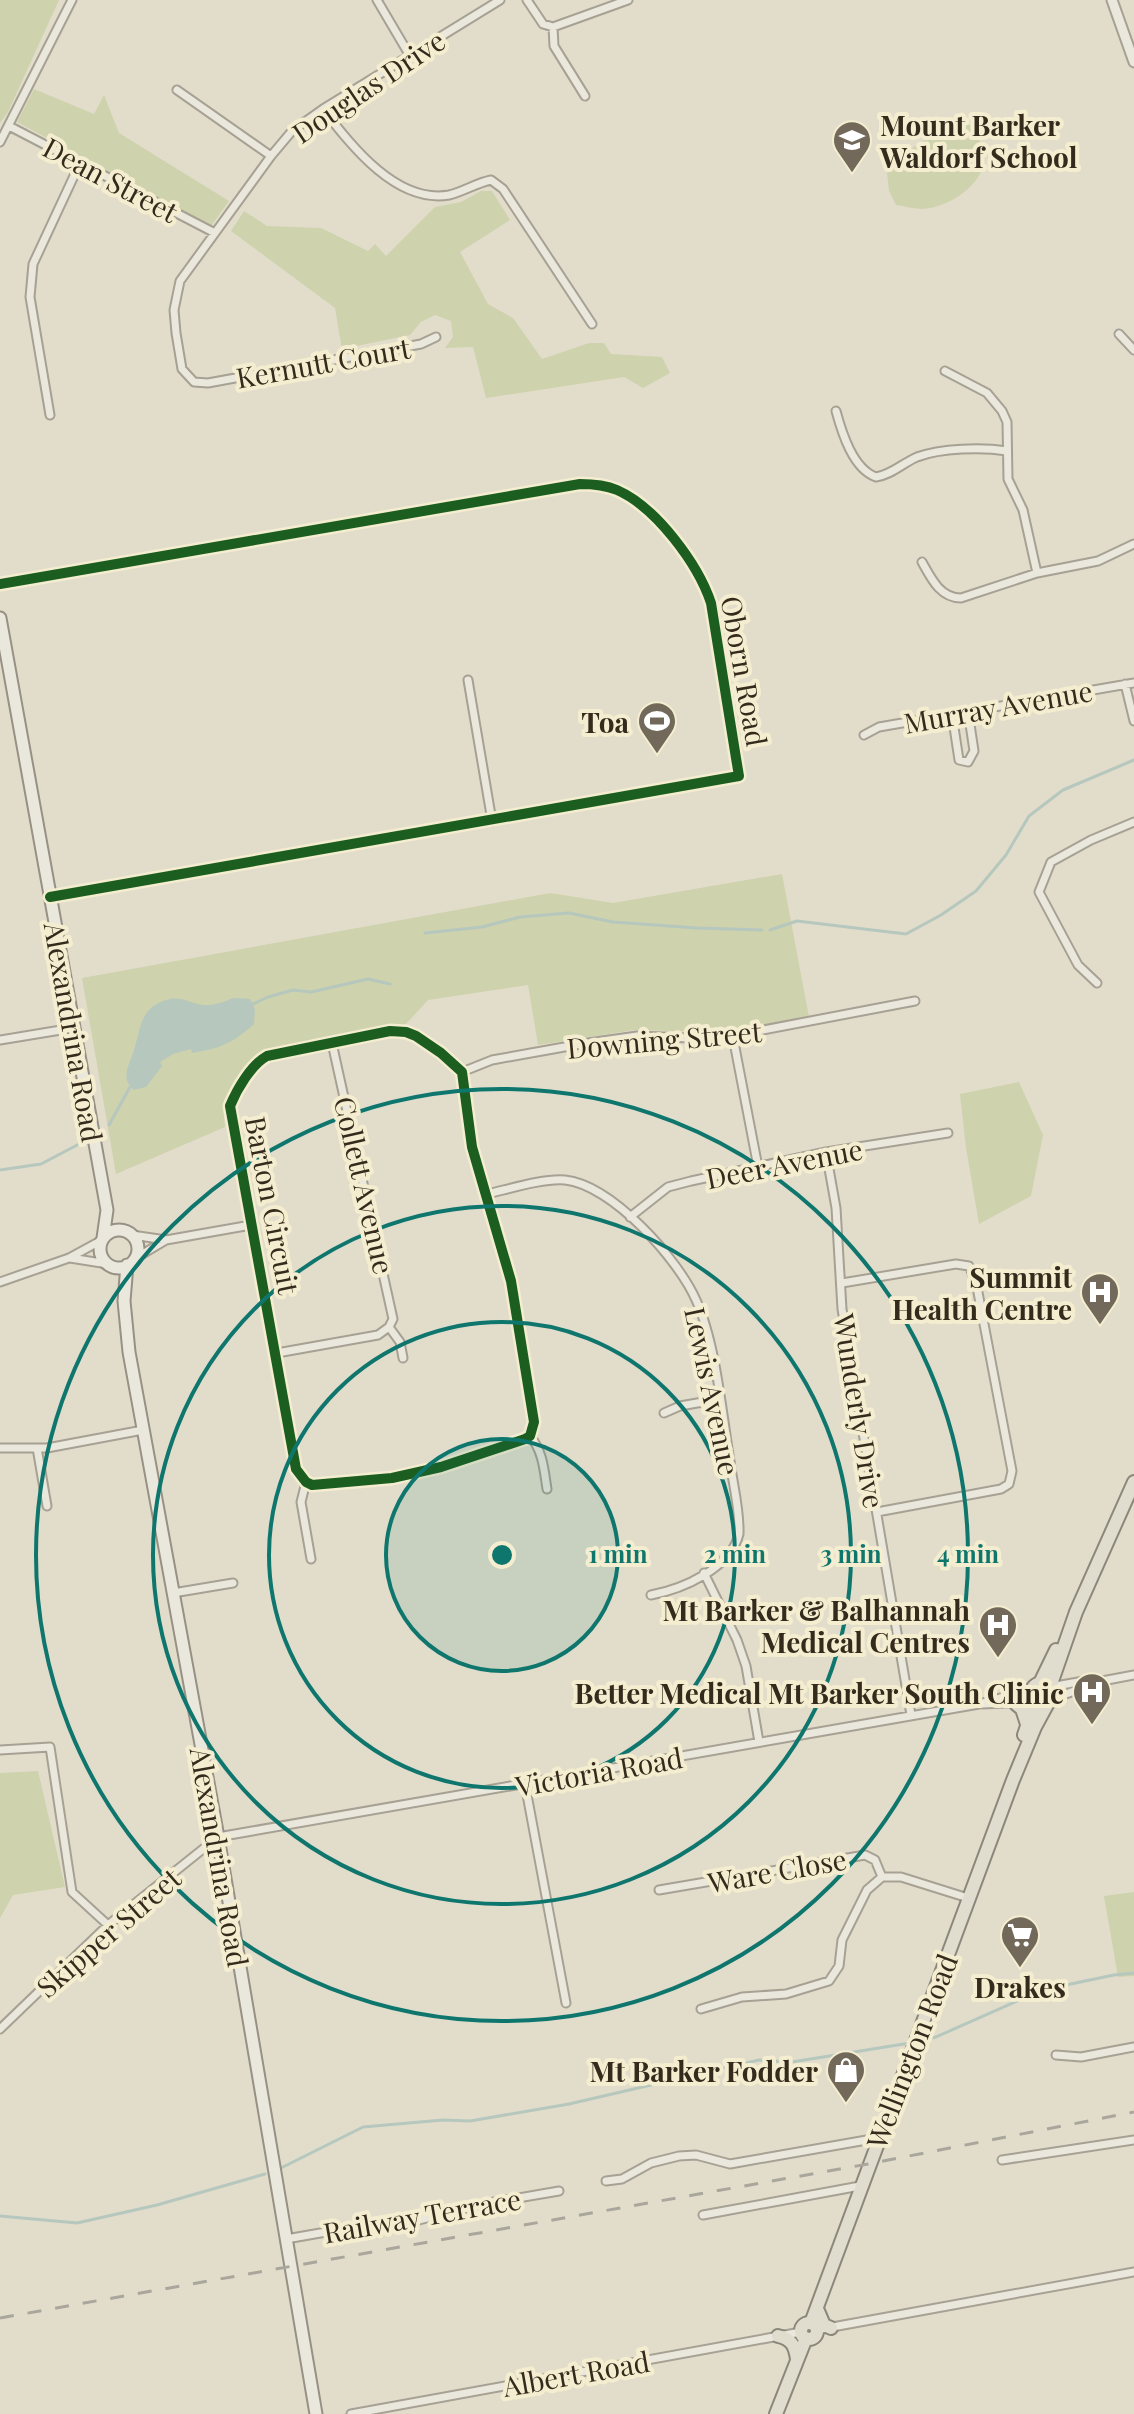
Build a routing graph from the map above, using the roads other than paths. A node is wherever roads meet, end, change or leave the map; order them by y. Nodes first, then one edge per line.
1 (72, 0) edge
2 (377, 0) edge
3 (500, 0) edge
4 (527, 0) edge
5 (628, 0) edge
6 (1112, 0) edge
7 (553, 27) junction
8 (410, 56) junction
9 (1134, 62) edge
10 (177, 90) dead end
11 (585, 96) dead end
12 (323, 109) junction
13 (9, 126) junction
14 (0, 142) edge
15 (271, 156) junction
16 (80, 163) junction
17 (213, 232) junction
18 (592, 324) dead end
19 (1119, 334) dead end
20 (436, 337) dead end
21 (1134, 350) edge
22 (945, 371) dead end
23 (208, 383) joint
24 (836, 411) dead end
25 (50, 415) dead end
26 (1007, 451) junction
27 (1134, 544) edge
28 (922, 562) dead end
29 (1037, 573) junction
30 (0, 584) edge
31 (0, 618) edge
32 (468, 680) dead end
33 (1134, 683) edge
34 (1125, 684) junction
35 (968, 711) junction
36 (952, 714) junction
37 (1134, 721) edge
38 (864, 735) dead end
39 (492, 821) junction
40 (1134, 822) edge
41 (50, 897) junction
42 (1097, 983) dead end
43 (915, 1001) dead end
44 (73, 1028) junction
45 (733, 1037) junction
46 (0, 1040) edge
47 (332, 1043) junction
48 (462, 1072) junction
49 (948, 1133) dead end
50 (826, 1152) junction
51 (758, 1167) junction
52 (487, 1194) junction
53 (107, 1210) junction
54 (630, 1217) junction
55 (251, 1225) junction
56 (130, 1234) junction
57 (103, 1239) junction
58 (166, 1240) junction
59 (69, 1258) junction
60 (131, 1262) junction
61 (110, 1265) junction
62 (0, 1282) edge
63 (842, 1283) junction
64 (124, 1301) junction
65 (389, 1327) junction
66 (277, 1353) junction
67 (403, 1358) dead end
68 (720, 1399) junction
69 (664, 1413) dead end
70 (143, 1430) junction
71 (530, 1436) junction
72 (0, 1448) edge
73 (37, 1448) junction
74 (306, 1482) junction
75 (1134, 1482) edge
76 (547, 1489) dead end
77 (47, 1506) dead end
78 (877, 1512) junction
79 (311, 1559) dead end
80 (704, 1573) junction
81 (233, 1583) dead end
82 (173, 1593) junction
83 (651, 1595) dead end
84 (1068, 1631) junction
85 (1058, 1667) junction
86 (1134, 1675) edge
87 (1102, 1681) junction
88 (1067, 1683) junction
89 (1043, 1694) junction
90 (979, 1704) junction
91 (1016, 1704) junction
92 (911, 1715) junction
93 (1027, 1724) junction
94 (759, 1742) junction
95 (0, 1750) edge
96 (1013, 1780) junction
97 (525, 1784) junction
98 (218, 1837) junction
99 (882, 1877) junction
100 (659, 1890) dead end
101 (968, 1898) junction
102 (108, 1925) junction
103 (566, 2003) dead end
104 (701, 2009) dead end
105 (0, 2029) edge
106 (1134, 2047) edge
107 (1056, 2055) dead end
108 (878, 2138) junction
109 (1134, 2140) edge
110 (1002, 2160) dead end
111 (606, 2181) dead end
112 (860, 2186) junction
113 (559, 2191) dead end
114 (703, 2215) dead end
115 (285, 2239) junction
116 (1134, 2272) edge
117 (818, 2304) junction
118 (831, 2328) junction
119 (809, 2331) junction
120 (778, 2336) junction
121 (797, 2359) junction
122 (316, 2414) edge
123 (351, 2414) edge
124 (776, 2414) edge

1 - 13 street
2 - 8 street
3 - 8 street, Douglas Drive
4 - 7 street
5 - 7 street
6 - 9 street
7 - 11 street
8 - 12 street, Douglas Drive
10 - 15 street
12 - 15 street, Douglas Drive
12 - 18 street
13 - 14 street
13 - 16 street, Dean Street
15 - 17 street, Douglas Drive
16 - 17 street, Dean Street
16 - 25 street
17 - 23 street, Douglas Drive
19 - 21 street
20 - 23 street, Kernutt Court
22 - 26 street
24 - 26 street
26 - 29 street
27 - 29 street
28 - 29 street
30 - 39 street, Oborn Road
31 - 41 main road, Alexandrina Road
32 - 39 street
33 - 34 street, Murray Avenue
34 - 35 street, Murray Avenue
34 - 37 street
35 - 36 street, Murray Avenue
35 - 36 street
36 - 38 street, Murray Avenue
39 - 41 street, Oborn Road
40 - 42 street
41 - 44 main road, Alexandrina Road
43 - 45 street, Downing Street
44 - 46 street
44 - 53 main road, Alexandrina Road
45 - 48 street, Downing Street
45 - 51 street
47 - 48 street, Barton Circuit
47 - 55 street, Barton Circuit
47 - 65 street, Collett Avenue
48 - 52 street
49 - 50 street, Deer Avenue
50 - 51 street, Deer Avenue
50 - 63 street, Wunderly Drive
51 - 54 street, Deer Avenue
52 - 54 street, Lewis Avenue
52 - 71 street
53 - 56 main road
53 - 57 main road, Alexandrina Road
54 - 68 street, Lewis Avenue
55 - 58 street
55 - 66 street, Barton Circuit
56 - 57 main road
56 - 58 street
56 - 60 main road
57 - 59 street
57 - 61 main road
58 - 60 street
59 - 61 street
59 - 62 street
60 - 61 main road
60 - 64 main road, Alexandrina Road
61 - 64 main road, Alexandrina Road
63 - 78 street, Wunderly Drive
63 - 78 street
64 - 70 main road, Alexandrina Road
65 - 66 street
65 - 67 street, Collett Avenue
66 - 74 street, Barton Circuit
68 - 69 street
68 - 80 street, Lewis Avenue
70 - 73 street
70 - 82 main road, Alexandrina Road
71 - 74 street
71 - 76 street
72 - 73 street
73 - 77 street
74 - 79 street
75 - 84 main road, Wellington Road
78 - 92 street, Wunderly Drive
80 - 83 street, Lewis Avenue
80 - 94 street
81 - 82 street
82 - 98 main road, Alexandrina Road
84 - 85 main road, Wellington Road
84 - 89 main road, Wellington Road
85 - 88 main road
85 - 89 main road, Wellington Road
86 - 87 street, Victoria Road
87 - 88 street, Victoria Road
87 - 89 street, Victoria Road
88 - 89 street, Victoria Road
89 - 90 street, Victoria Road
89 - 91 street, Victoria Road
89 - 93 main road, Wellington Road
89 - 96 main road, Wellington Road
90 - 91 street, Victoria Road
90 - 92 street, Victoria Road
91 - 93 main road
92 - 94 street, Victoria Road
93 - 96 main road, Wellington Road
94 - 97 street, Victoria Road
95 - 102 street
96 - 101 main road, Wellington Road
97 - 98 street, Victoria Road
97 - 103 street
98 - 102 street, Skipper Street
98 - 115 main road, Alexandrina Road
99 - 100 street, Ware Close
99 - 101 street
99 - 104 street
101 - 108 main road, Wellington Road
102 - 105 street, Skipper Street
106 - 107 street
108 - 111 street
108 - 112 main road, Wellington Road
109 - 110 street
112 - 114 street
112 - 117 main road, Wellington Road
113 - 115 street, Railway Terrace
115 - 122 main road, Alexandrina Road
116 - 118 street, Albert Road
117 - 118 main road
117 - 119 main road, Wellington Road
118 - 119 street, Albert Road
119 - 120 street, Albert Road
119 - 121 main road, Wellington Road
120 - 121 main road
120 - 123 street, Albert Road
121 - 124 main road, Wellington Road

